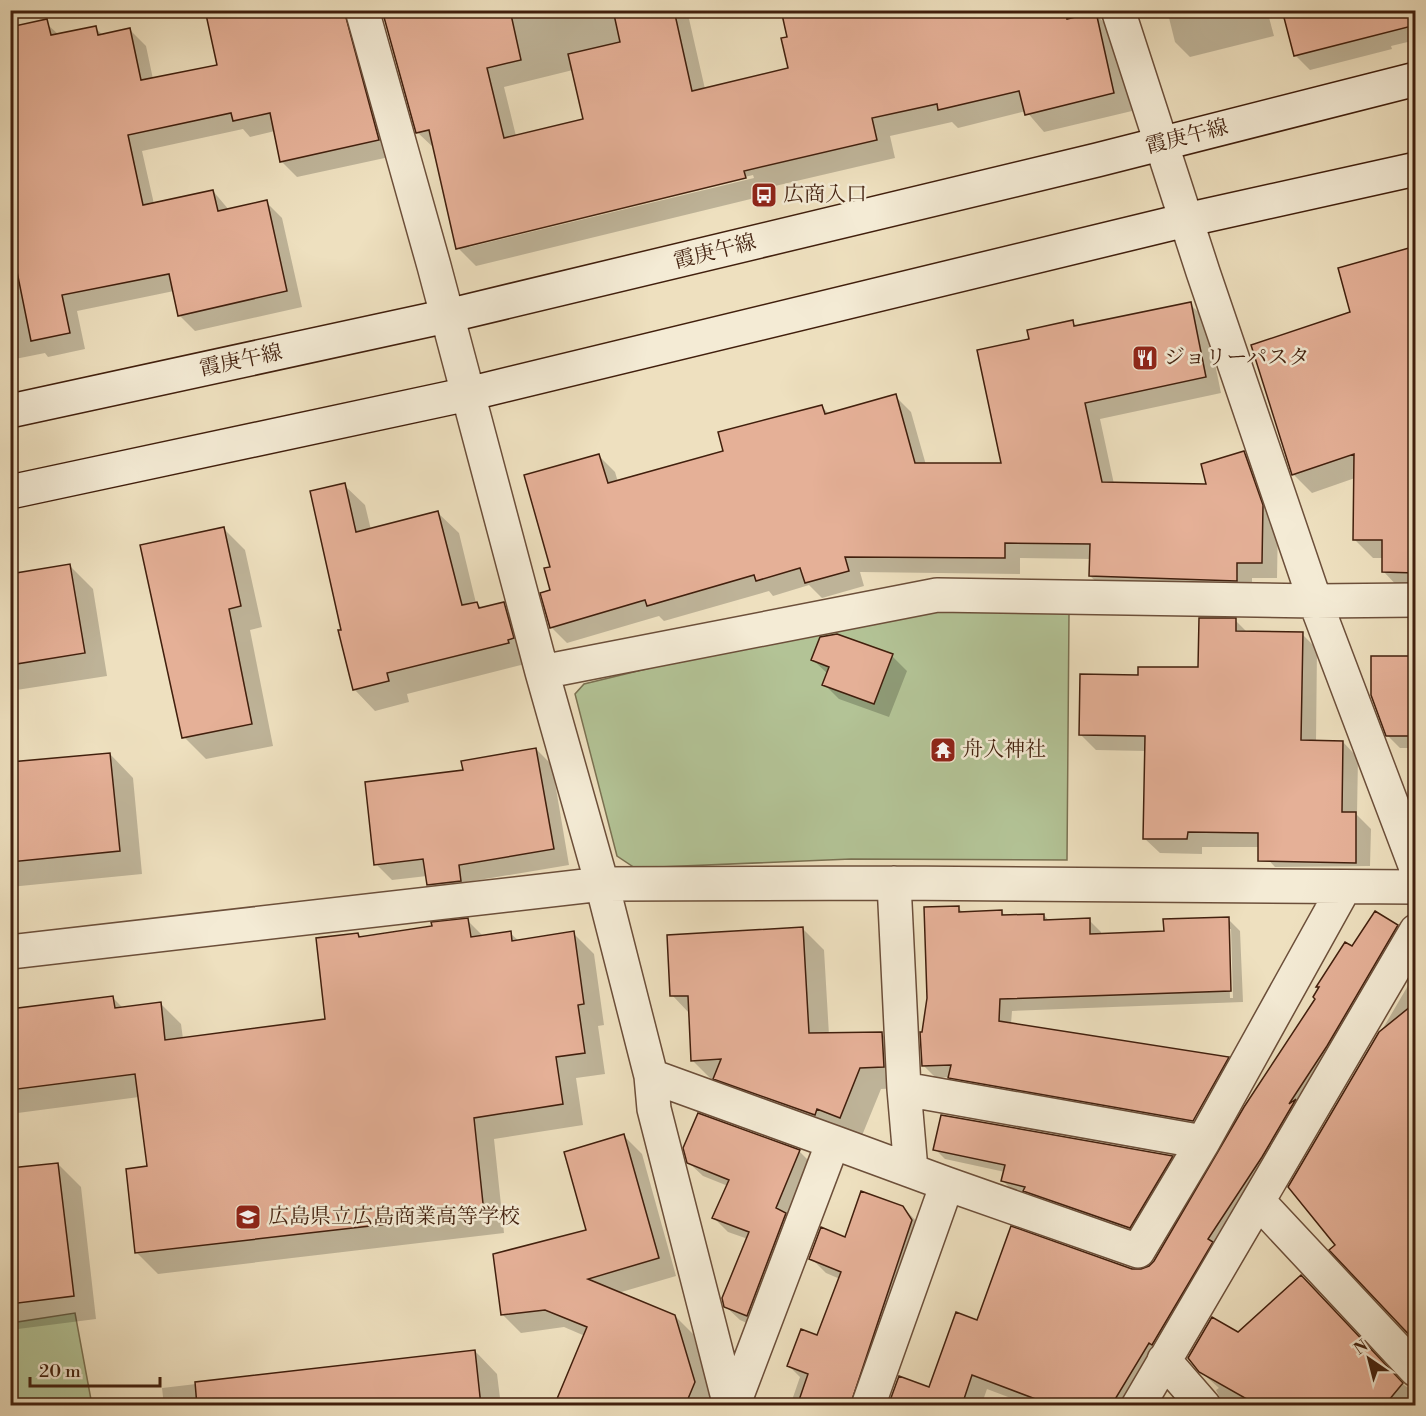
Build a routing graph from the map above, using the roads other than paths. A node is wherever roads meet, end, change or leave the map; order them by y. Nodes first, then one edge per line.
1 (362, 10) edge
2 (1118, 10) edge
3 (1416, 79) edge
4 (1161, 144) junction
5 (1416, 169) edge
6 (1186, 220) junction
7 (447, 316) junction
8 (468, 394) junction
9 (10, 411) edge
10 (10, 492) edge
11 (1416, 600) edge
12 (1315, 601) junction
13 (542, 672) junction
14 (1416, 868) edge
15 (894, 883) junction
16 (602, 884) junction
17 (1416, 887) edge
18 (1344, 888) junction
19 (1416, 931) edge
20 (10, 952) edge
21 (651, 1076) junction
22 (904, 1089) junction
23 (833, 1142) junction
24 (1203, 1142) junction
25 (911, 1170) junction
26 (947, 1184) junction
27 (1258, 1202) junction
28 (1164, 1360) junction
29 (1416, 1370) edge
30 (731, 1406) edge
31 (868, 1406) edge
32 (1138, 1406) edge
33 (1204, 1406) edge

1 - 7 street
2 - 4 street
3 - 4 street, 霞庚午線
4 - 6 street
4 - 7 street, 霞庚午線
5 - 6 street
6 - 8 street
6 - 12 street
7 - 8 street
7 - 9 street, 霞庚午線
8 - 10 street
8 - 13 street
11 - 12 street
12 - 13 street
12 - 14 street
13 - 16 street
15 - 16 street
15 - 18 street
15 - 22 street
16 - 20 street
16 - 21 street
17 - 18 street
18 - 24 street
19 - 27 street
21 - 23 street
21 - 30 street
22 - 24 street
22 - 25 street
23 - 25 street
23 - 30 street
24 - 26 street
25 - 26 street
26 - 31 street
27 - 28 street
27 - 29 street
28 - 32 street
28 - 33 street

